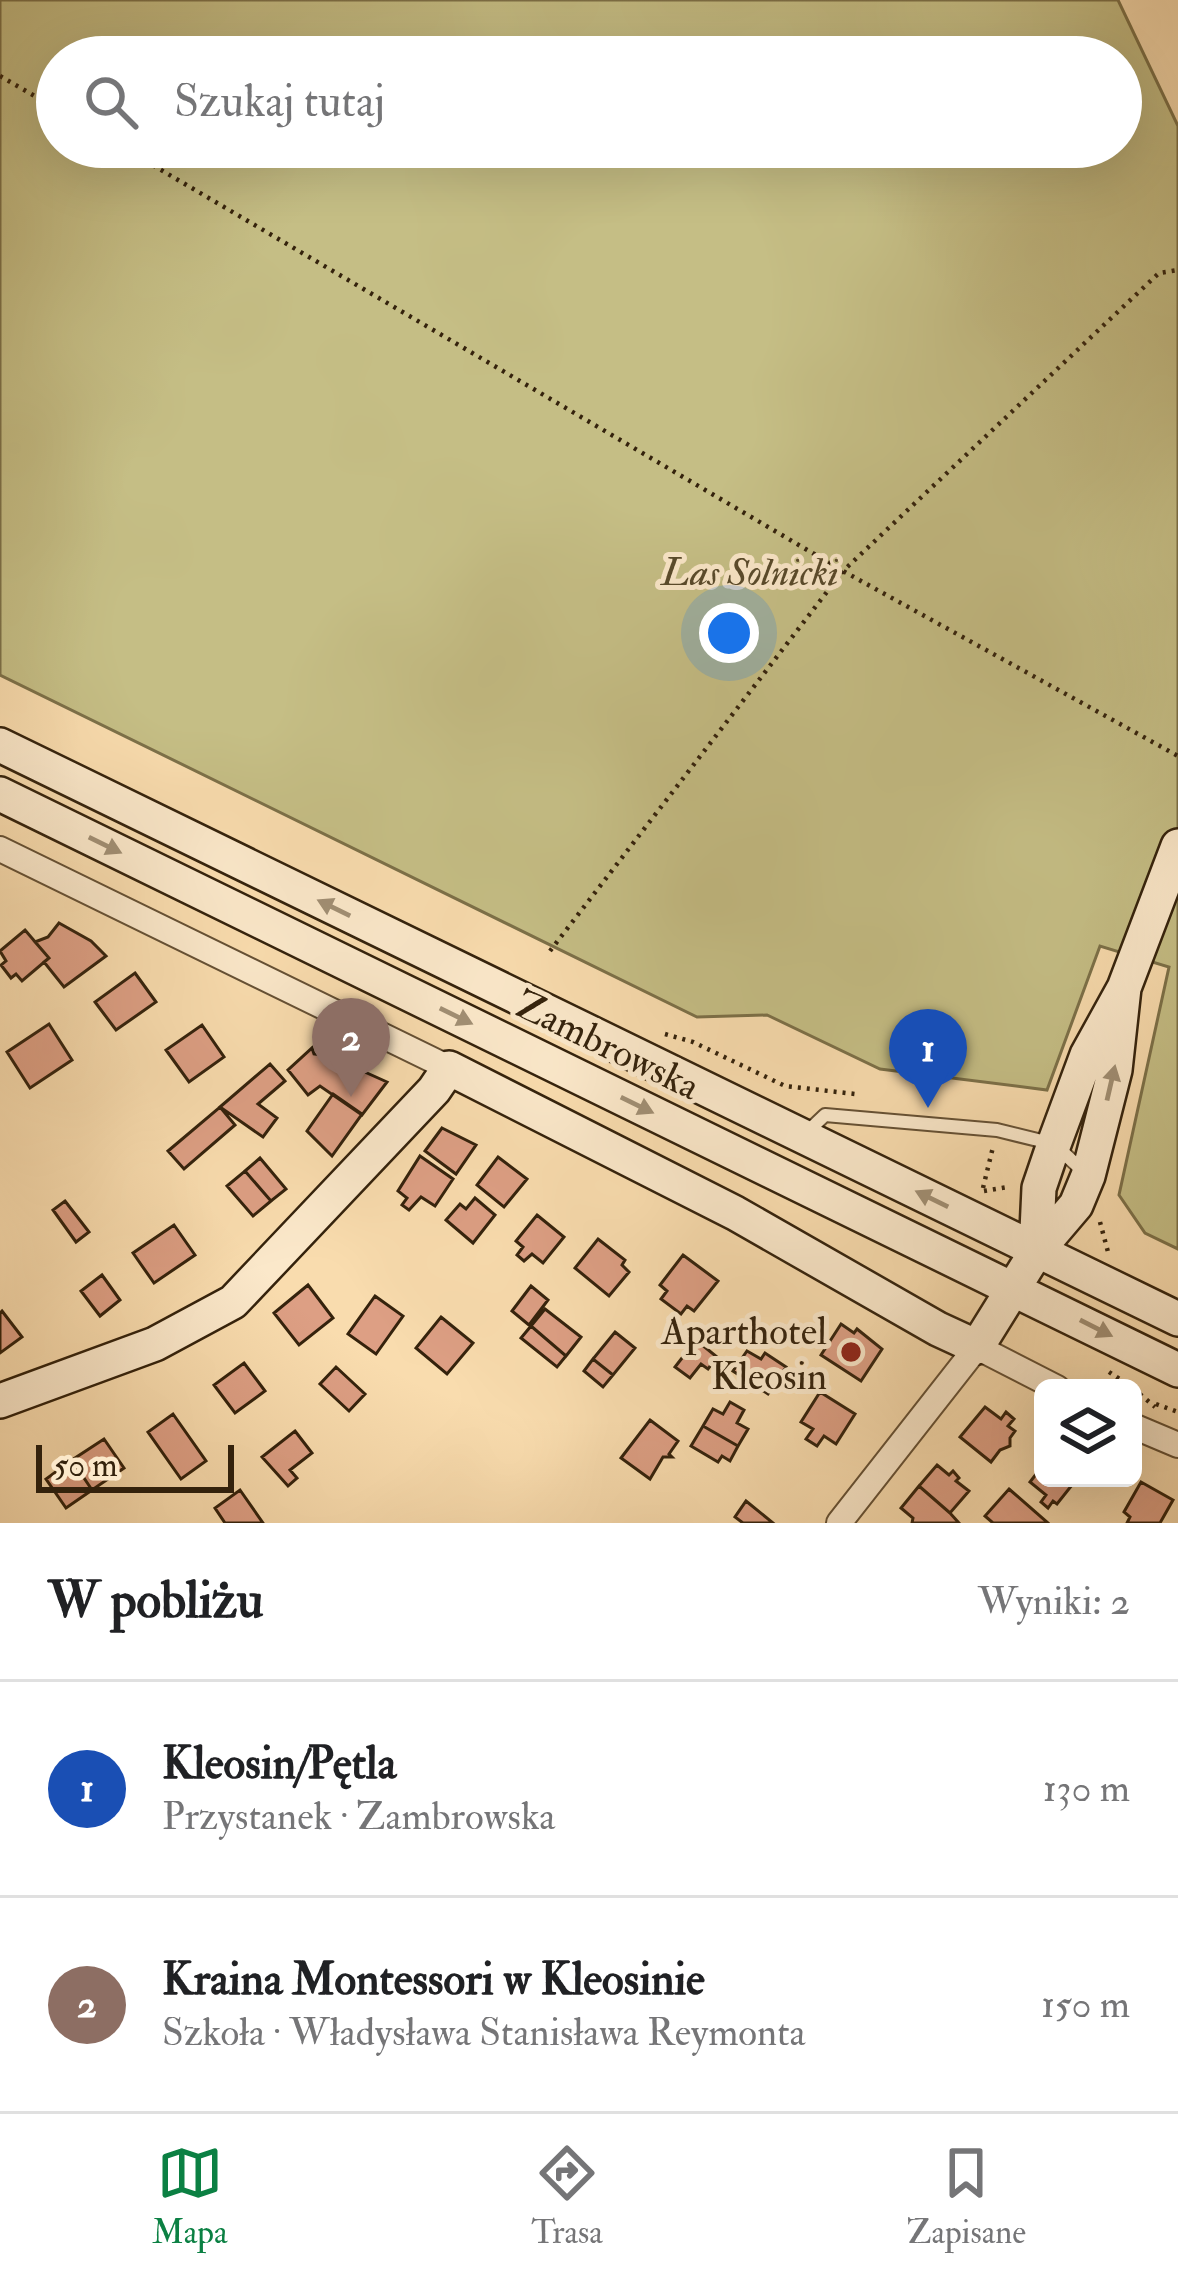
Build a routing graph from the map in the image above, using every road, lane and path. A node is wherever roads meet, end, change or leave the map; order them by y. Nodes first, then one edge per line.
1 (0, 76) edge
2 (36, 97) edge
3 (158, 168) edge
4 (1178, 269) edge
5 (843, 571) junction
6 (0, 745) edge
7 (1178, 756) edge
8 (0, 794) edge
9 (1178, 846) edge
10 (0, 850) edge
11 (550, 951) dead end
12 (1124, 988) junction
13 (449, 1068) junction
14 (803, 1136) junction
15 (1054, 1144) junction
16 (1088, 1176) junction
17 (1036, 1252) junction
18 (1013, 1289) junction
19 (1178, 1319) edge
20 (977, 1347) junction
21 (1178, 1370) edge
22 (1039, 1379) edge
23 (1142, 1394) edge
24 (0, 1401) edge
25 (1156, 1404) junction
26 (1178, 1412) edge
27 (1143, 1421) edge
28 (1178, 1445) edge
29 (847, 1520) edge

1 - 2 path
3 - 5 path
4 - 5 path
5 - 7 path
5 - 11 path
14 -> 6 main road, Zambrowska
8 -> 18 main road, Zambrowska
9 - 12 main road
10 - 13 street
12 - 15 main road
16 -> 12 main road
13 - 20 main road
13 - 24 main road
14 - 15 lane
17 -> 14 main road, Zambrowska
15 - 16 lane
15 - 17 main road
16 - 17 main road
17 - 18 main road
17 - 19 main road, Zambrowska
18 - 20 main road
18 -> 21 main road, Zambrowska
20 - 22 street
20 - 29 street
23 - 25 path
25 - 26 path
25 - 27 path
27 - 28 street

